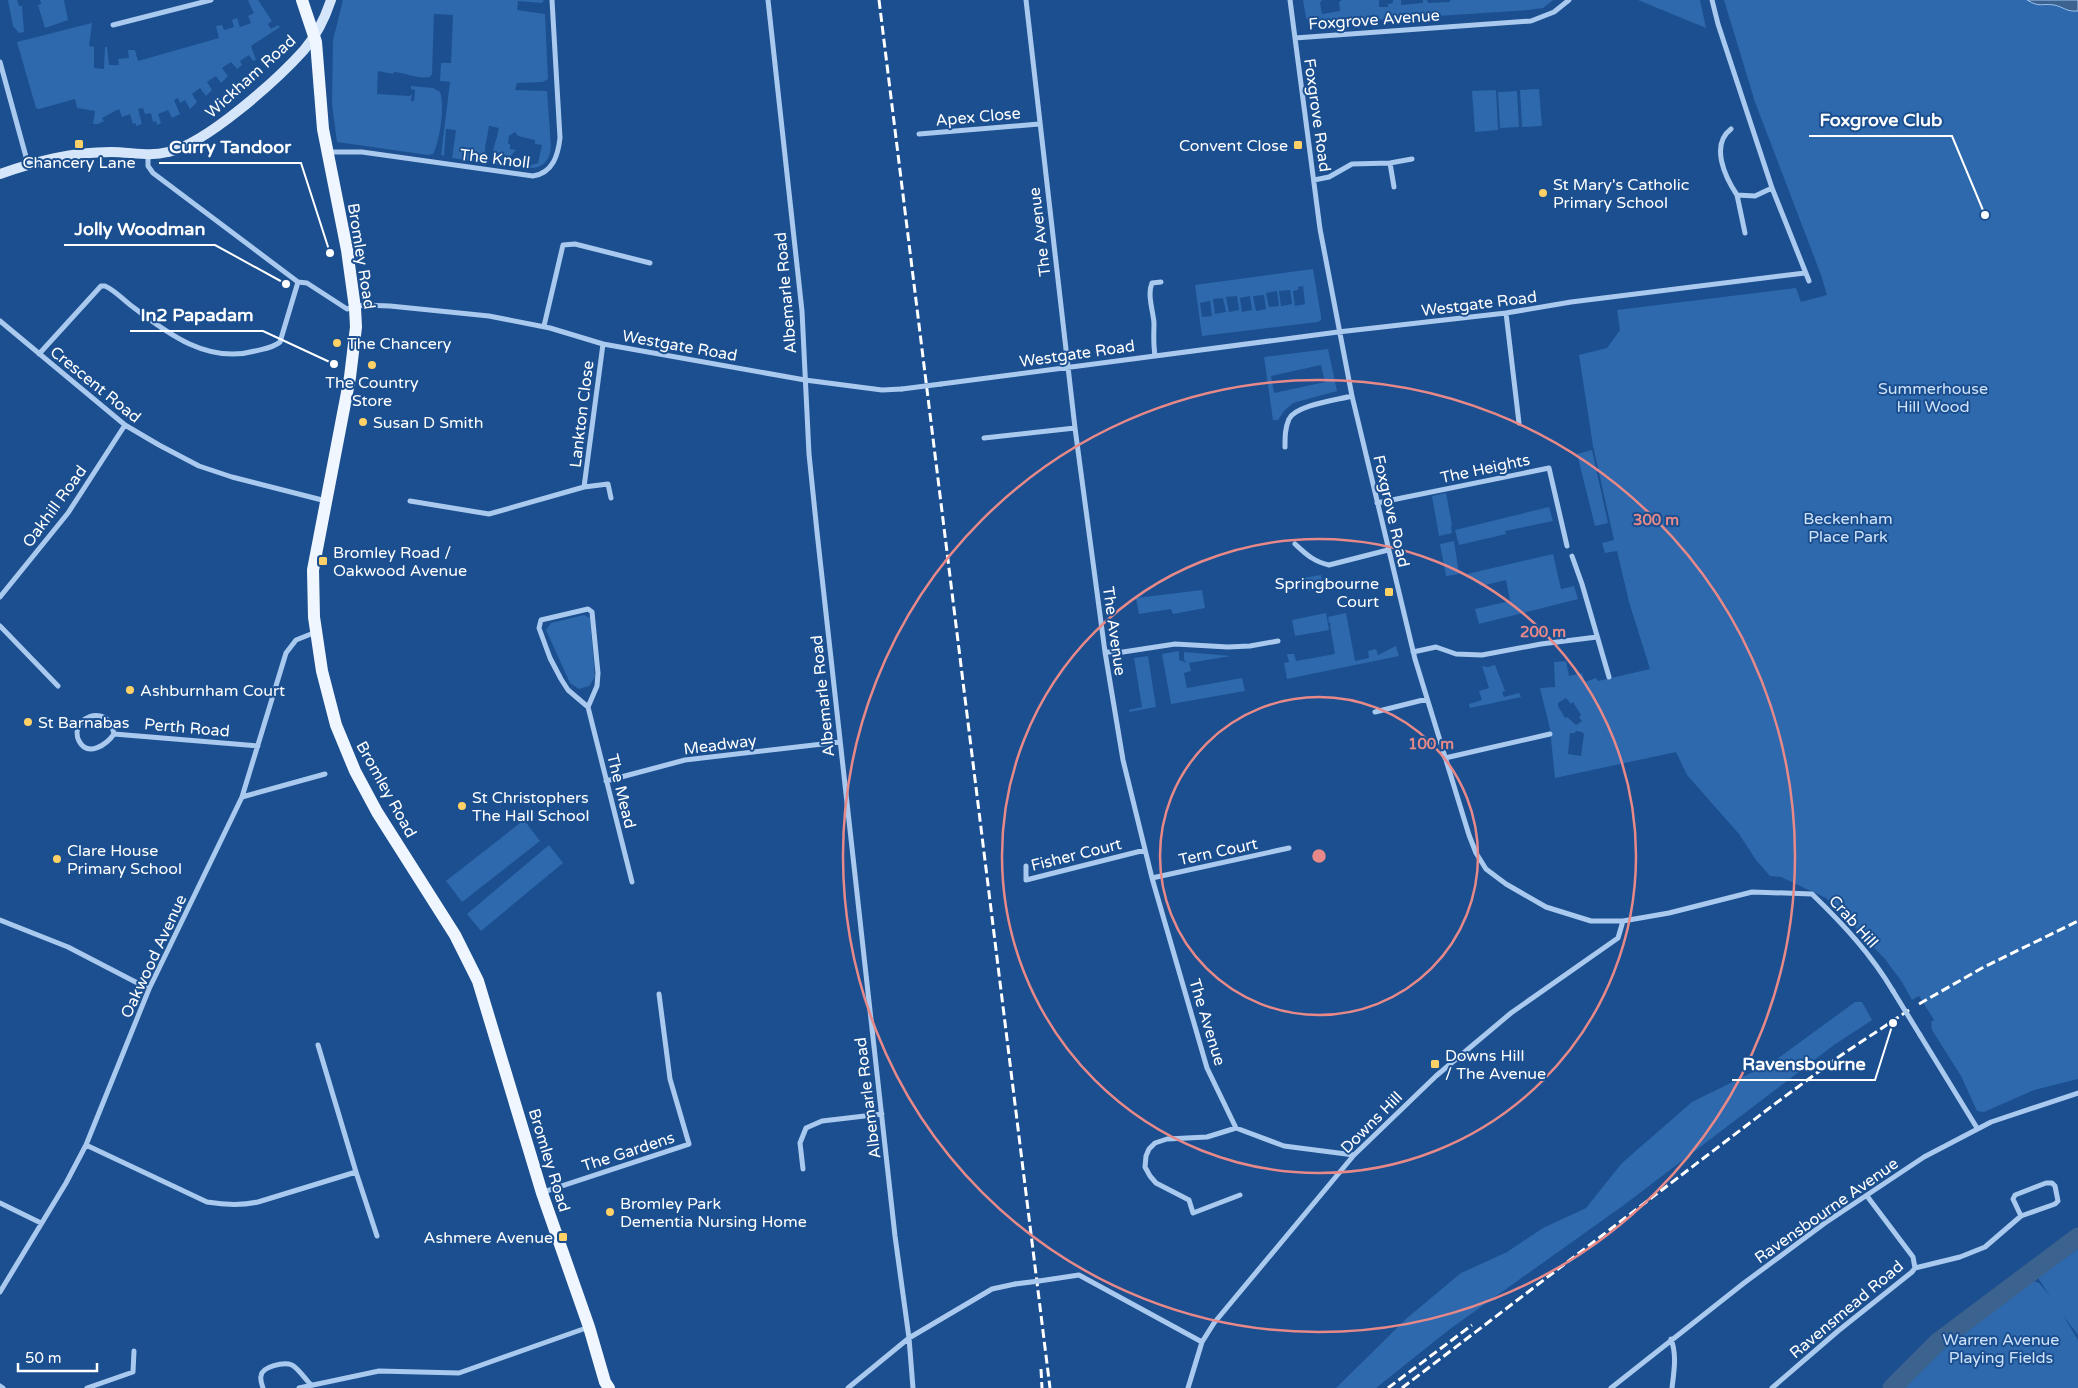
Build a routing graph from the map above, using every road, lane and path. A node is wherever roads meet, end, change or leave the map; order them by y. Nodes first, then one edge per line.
1 (211, 0) edge
2 (302, 0) edge
3 (331, 0) edge
4 (552, 0) edge
5 (768, 0) edge
6 (1026, 0) edge
7 (1290, 0) edge
8 (1569, 0) edge
9 (1712, 0) edge
10 (113, 25) dead end
11 (314, 35) junction
12 (1295, 38) junction
13 (0, 62) edge
14 (1039, 124) junction
15 (1731, 129) dead end
16 (919, 134) dead end
17 (326, 152) junction
18 (148, 155) junction
19 (1412, 159) dead end
20 (1390, 163) junction
21 (28, 164) junction
22 (0, 174) edge
23 (1314, 180) junction
24 (1394, 187) dead end
25 (1772, 188) junction
26 (1737, 195) junction
27 (1745, 233) dead end
28 (650, 263) dead end
29 (1805, 272) junction
30 (1809, 281) dead end
31 (298, 282) junction
32 (1161, 282) dead end
33 (355, 308) junction
34 (1506, 313) junction
35 (0, 321) edge
36 (544, 326) junction
37 (1338, 332) junction
38 (603, 344) junction
39 (39, 354) junction
40 (1154, 355) junction
41 (1068, 366) junction
42 (806, 380) junction
43 (1352, 396) junction
44 (1519, 424) dead end
45 (125, 426) junction
46 (1074, 428) junction
47 (984, 438) dead end
48 (1285, 447) dead end
49 (584, 487) junction
50 (611, 498) dead end
51 (326, 501) junction
52 (410, 501) dead end
53 (1377, 503) junction
54 (1296, 544) dead end
55 (1567, 546) dead end
56 (1388, 550) junction
57 (1572, 556) dead end
58 (0, 597) edge
59 (0, 626) edge
60 (316, 632) junction
61 (1597, 638) junction
62 (1278, 641) dead end
63 (1105, 652) junction
64 (1413, 652) junction
65 (1609, 677) dead end
66 (58, 686) dead end
67 (1427, 699) junction
68 (588, 707) junction
69 (1375, 712) dead end
70 (114, 734) junction
71 (1550, 734) dead end
72 (840, 742) junction
73 (258, 746) junction
74 (1445, 758) junction
75 (325, 774) dead end
76 (606, 781) junction
77 (242, 797) junction
78 (1289, 848) dead end
79 (1145, 850) junction
80 (1026, 866) dead end
81 (1152, 878) junction
82 (632, 882) dead end
83 (0, 920) edge
84 (1624, 921) junction
85 (149, 989) junction
86 (659, 994) dead end
87 (318, 1045) dead end
88 (2078, 1093) edge
89 (882, 1114) junction
90 (1236, 1128) junction
91 (1977, 1128) junction
92 (86, 1145) junction
93 (1354, 1155) junction
94 (803, 1169) dead end
95 (356, 1172) junction
96 (542, 1193) junction
97 (1240, 1196) dead end
98 (1867, 1196) junction
99 (0, 1203) edge
100 (2021, 1216) junction
101 (41, 1223) junction
102 (376, 1236) dead end
103 (1915, 1268) junction
104 (0, 1292) edge
105 (589, 1327) junction
106 (910, 1338) junction
107 (1671, 1339) junction
108 (1202, 1342) junction
109 (134, 1351) dead end
110 (311, 1385) junction
111 (87, 1388) edge
112 (263, 1388) edge
113 (299, 1388) edge
114 (609, 1388) edge
115 (848, 1388) edge
116 (913, 1388) edge
117 (1188, 1388) edge
118 (1611, 1388) edge
119 (1672, 1388) edge
120 (1772, 1388) edge

1 - 10 street
2 - 11 main road, Bromley Road
3 - 11 main road
4 - 17 street, The Knoll
5 - 42 street, Albemarle Road
6 - 14 street, The Avenue
7 - 12 street, Foxgrove Road
8 - 12 street, Foxgrove Avenue
9 - 25 street
11 - 17 main road, Bromley Road
11 - 18 main road, Wickham Road
12 - 23 street, Foxgrove Road
13 - 21 street
14 - 16 street, Apex Close
14 - 41 street, The Avenue
15 - 26 street
17 - 33 main road, Bromley Road
18 - 21 main road, Wickham Road
18 - 31 street
19 - 20 street
20 - 23 street
20 - 24 street
21 - 22 main road, Wickham Road
23 - 37 street, Foxgrove Road
25 - 26 street
25 - 29 street
26 - 27 street
28 - 36 street
29 - 30 street
29 - 34 street, Westgate Road
31 - 33 street
31 - 39 street
32 - 40 street
33 - 36 street, Westgate Road
33 - 51 main road, Bromley Road
34 - 37 street, Westgate Road
34 - 44 street
35 - 39 street, Crescent Road
36 - 38 street, Westgate Road
37 - 40 street, Westgate Road
37 - 43 street, Foxgrove Road
38 - 42 street, Westgate Road
38 - 49 street, Lankton Close
39 - 45 street, Crescent Road
40 - 41 street, Westgate Road
41 - 42 street, Westgate Road, bridge
41 - 46 street, The Avenue
42 - 72 street, Albemarle Road
43 - 48 street
43 - 53 street, Foxgrove Road
45 - 51 street, Crescent Road
45 - 58 street, Oakhill Road
46 - 47 street
46 - 63 street, The Avenue
49 - 50 street, Lankton Close
49 - 52 street, Lankton Close
51 - 60 main road, Bromley Road
53 - 55 street, The Heights
53 - 56 street, Foxgrove Road
54 - 56 street
56 - 64 street, Foxgrove Road
57 - 61 street
59 - 66 street
60 - 73 street, Oakwood Avenue
60 - 96 main road, Bromley Road
61 - 64 street
61 - 65 street
62 - 63 street
63 - 79 street, The Avenue
64 - 67 street, Foxgrove Road
67 - 69 street
67 - 74 street, Foxgrove Road
68 - 68 street
68 - 76 street, The Mead
70 - 70 street
70 - 73 street, Perth Road
71 - 74 street
72 - 76 street, Meadway
72 - 89 street, Albemarle Road
73 - 77 street, Oakwood Avenue
74 - 84 street, Foxgrove Road
75 - 77 street
76 - 82 street, The Mead
77 - 85 street, Oakwood Avenue
78 - 81 street, Tern Court
79 - 80 street, Fisher Court
79 - 81 street, The Avenue
81 - 90 street, The Avenue
83 - 85 street
84 - 91 street, Crab Hill, bridge
84 - 93 street, Downs Hill
85 - 92 street, Oakwood Avenue
86 - 96 street, The Gardens
87 - 95 street
88 - 91 street, Ravensbourne Avenue
89 - 94 street
89 - 106 street, Albemarle Road
90 - 93 street
90 - 97 street
91 - 98 street, Ravensbourne Avenue
92 - 95 street
92 - 101 street, Oakwood Avenue
93 - 108 street, Downs Hill
95 - 102 street
96 - 105 main road, Bromley Road
98 - 103 street, Ravensmead Road
98 - 107 street, Ravensbourne Avenue
99 - 101 street
100 - 100 street
100 - 103 street
101 - 104 street, Oakwood Avenue
103 - 120 street, Ravensmead Road
105 - 110 street
105 - 114 main road, Bromley Road
106 - 108 street, bridge
106 - 115 street
106 - 116 street, Albemarle Road
107 - 118 street, Ravensbourne Avenue
107 - 119 street
108 - 117 street, Downs Hill
109 - 111 street
110 - 112 street
110 - 113 street

